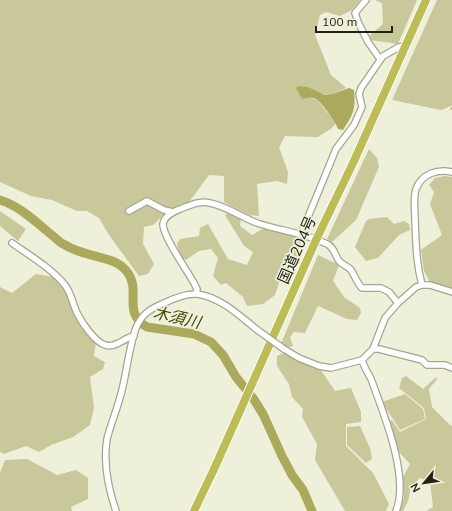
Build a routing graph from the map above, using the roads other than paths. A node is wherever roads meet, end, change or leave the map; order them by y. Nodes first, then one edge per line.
1 (366, 0) edge
2 (426, 0) edge
3 (406, 46) junction
4 (380, 59) junction
5 (452, 172) edge
6 (130, 211) dead end
7 (173, 212) junction
8 (302, 234) junction
9 (316, 240) junction
10 (12, 243) dead end
11 (422, 284) junction
12 (452, 292) edge
13 (196, 294) junction
14 (398, 303) junction
15 (134, 336) junction
16 (373, 349) junction
17 (362, 360) junction
18 (452, 368) edge
19 (116, 511) edge
20 (194, 511) edge
21 (396, 511) edge

1 - 4 street
2 - 3 highway, 国道204号
3 - 4 street
3 - 9 highway, 国道204号
4 - 8 street
5 - 11 street
6 - 7 street
7 - 8 street
7 - 13 street
8 - 9 street
9 - 14 street
9 - 20 highway, 国道204号
10 - 15 street
11 - 12 street
11 - 14 street
13 - 15 street
13 - 17 street, bridge
14 - 16 street
15 - 19 street
16 - 17 street
16 - 18 street
17 - 21 street

